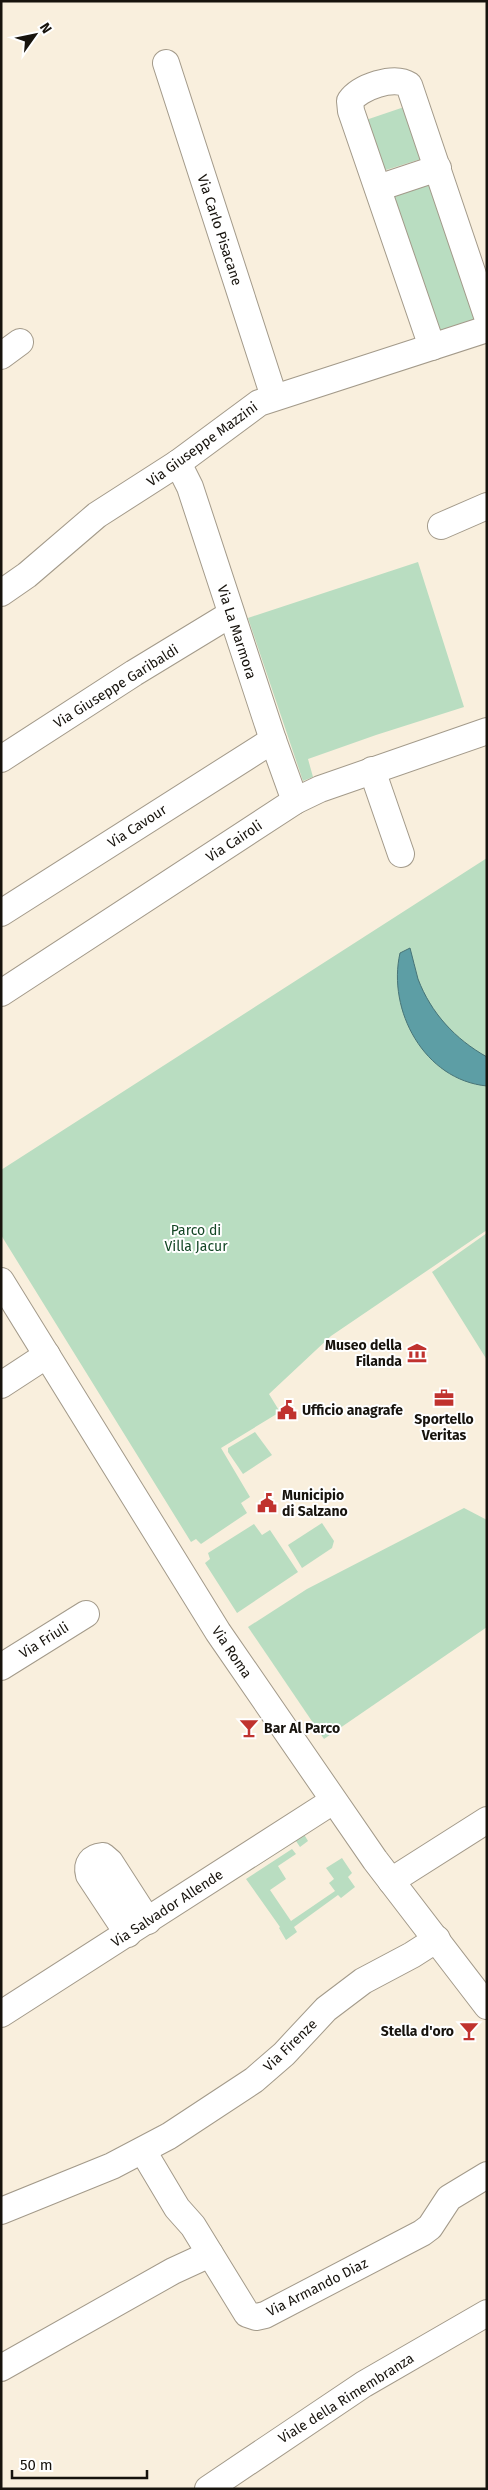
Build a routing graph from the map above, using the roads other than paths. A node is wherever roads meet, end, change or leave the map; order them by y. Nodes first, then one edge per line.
1 (166, 63) dead end
2 (438, 168) junction
3 (378, 188) junction
4 (487, 316) edge
5 (487, 329) edge
6 (432, 347) junction
7 (274, 397) junction
8 (178, 463) junction
9 (487, 506) edge
10 (441, 526) dead end
11 (1, 593) edge
12 (231, 614) junction
13 (487, 731) edge
14 (273, 740) junction
15 (1, 759) edge
16 (372, 770) junction
17 (295, 800) junction
18 (401, 854) dead end
19 (1, 913) edge
20 (1, 993) edge
21 (1, 1281) edge
22 (47, 1355) junction
23 (1, 1385) edge
24 (86, 1614) dead end
25 (1, 1666) edge
26 (333, 1801) junction
27 (487, 1820) edge
28 (391, 1881) junction
29 (437, 1939) junction
30 (487, 2006) edge
31 (1, 2014) edge
32 (143, 2151) junction
33 (487, 2175) edge
34 (1, 2211) edge
35 (210, 2254) junction
36 (482, 2315) edge
37 (1, 2368) edge
38 (208, 2489) edge

1 - 7 street, Via Carlo Pisacane
2 - 3 street
2 - 3 street
2 - 4 street
3 - 6 street
5 - 6 street, Via Giuseppe Mazzini
6 - 7 street, Via Giuseppe Mazzini
7 - 8 street, Via Giuseppe Mazzini
8 - 11 street, Via Giuseppe Mazzini
8 - 12 street, Via La Marmora
9 - 10 street
12 - 14 street, Via La Marmora
12 - 15 street, Via Giuseppe Garibaldi
13 - 16 street, Via Cairoli
14 - 17 street, Via La Marmora
14 - 19 street, Via Cavour
16 - 17 street, Via Cairoli
16 - 18 street
17 - 20 street, Via Cairoli
21 - 22 street, Via Roma
22 - 23 street
22 - 26 street, Via Roma
24 - 25 street, Via Friuli
26 - 28 street, Via Roma
26 - 31 street, Via Salvador Allende
27 - 28 street
28 - 29 street, Via Roma
29 - 30 street, Via Roma
29 - 32 street, Via Firenze
32 - 34 street, Via Firenze
32 - 35 street
33 - 35 street, Via Armando Diaz
35 - 37 street
36 - 38 street, Viale della Rimembranza

